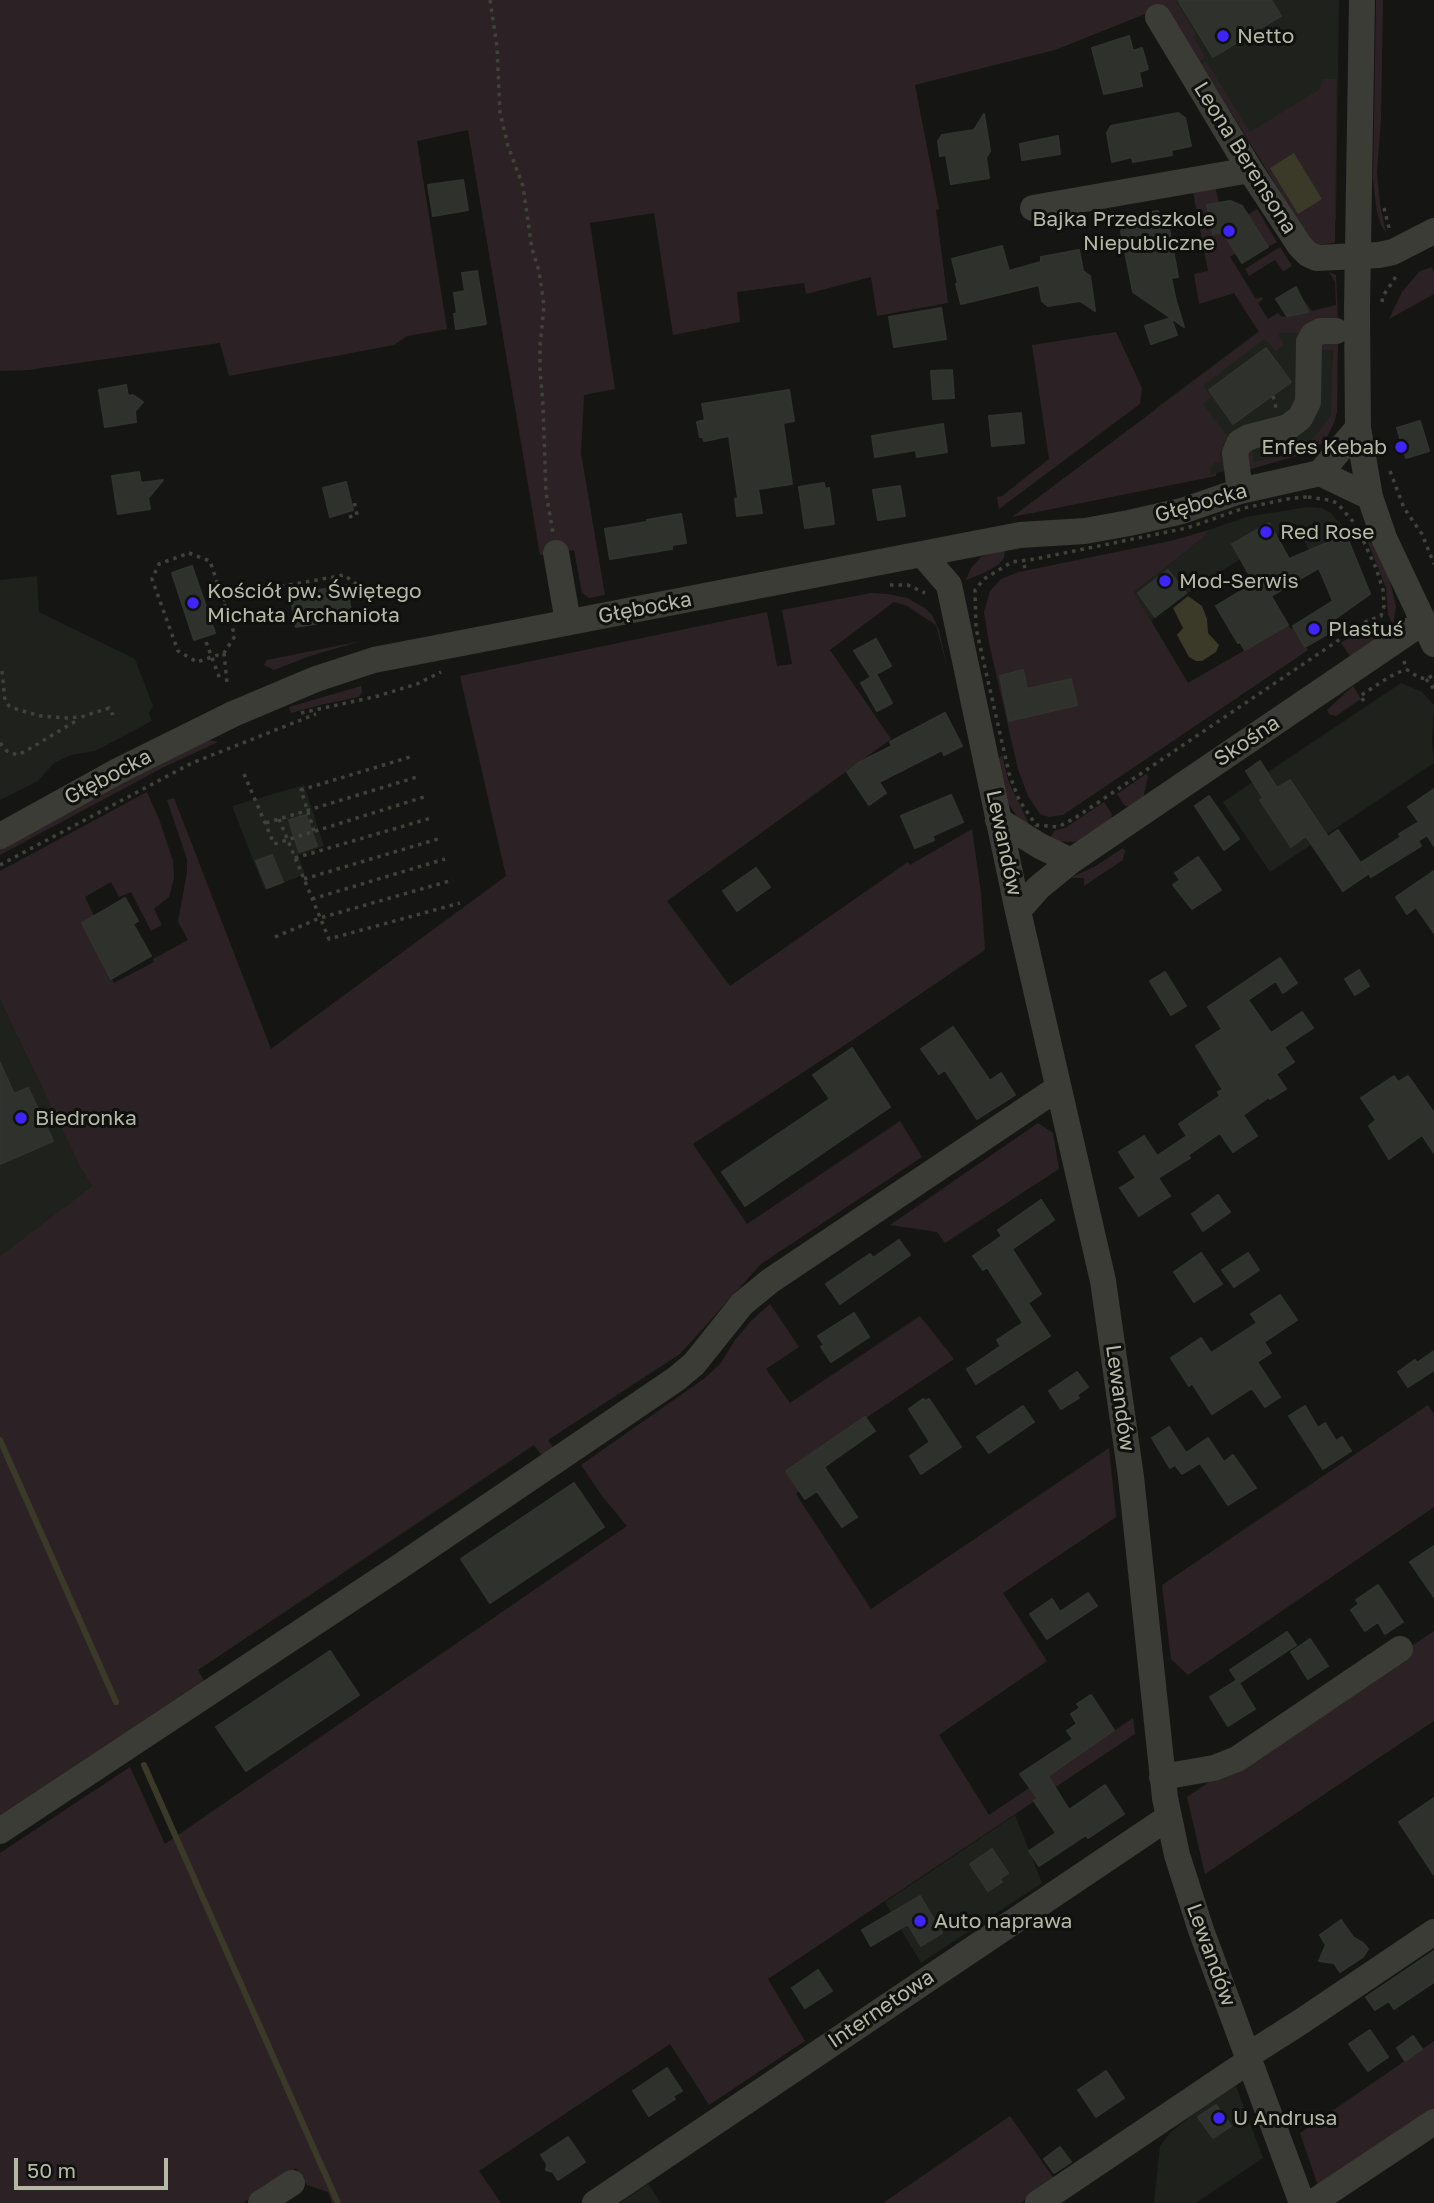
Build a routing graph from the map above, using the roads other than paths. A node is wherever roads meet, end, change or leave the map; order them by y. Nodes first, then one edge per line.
1 (1362, 0) edge
2 (1158, 17) dead end
3 (1250, 170) junction
4 (1033, 208) dead end
5 (1434, 231) edge
6 (1358, 257) junction
7 (1336, 331) dead end
8 (1358, 428) junction
9 (1320, 472) junction
10 (1240, 491) junction
11 (1370, 497) junction
12 (985, 542) junction
13 (556, 553) road end
14 (923, 555) junction
15 (949, 585) junction
16 (568, 622) junction
17 (1429, 633) edge
18 (998, 820) junction
19 (0, 836) edge
20 (1072, 861) junction
21 (1018, 911) junction
22 (1058, 1088) junction
23 (1400, 1649) dead end
24 (1162, 1777) junction
25 (1169, 1817) junction
26 (0, 1831) edge
27 (1434, 1932) edge
28 (1248, 2058) junction
29 (1434, 2122) edge
30 (292, 2183) dead end
31 (261, 2203) edge
32 (595, 2203) edge
33 (1038, 2203) edge
34 (1304, 2203) edge

1 - 6 street
2 - 3 street, Leona Berensona
3 - 4 street
3 - 6 street, Leona Berensona
5 - 6 street
6 - 8 street
7 - 10 street
8 - 9 street
8 - 11 street
9 - 10 street, Głębocka
9 - 11 street
10 - 12 street, Głębocka
11 - 17 street
12 - 14 street, Głębocka
12 - 15 street
13 - 16 street
14 - 15 street, Lewandów
14 - 16 street, Głębocka
15 - 18 street, Lewandów
16 - 19 street, Głębocka
17 - 20 street, Skośna
18 - 20 street
18 - 21 street, Lewandów
20 - 21 street, Skośna
21 - 22 street, Lewandów
22 - 24 street, Lewandów
22 - 26 street
23 - 24 street
24 - 25 street, Lewandów
25 - 28 street, Lewandów
25 - 32 street, Internetowa
27 - 28 street
28 - 33 street
28 - 34 street, Lewandów
29 - 34 street
30 - 31 street

